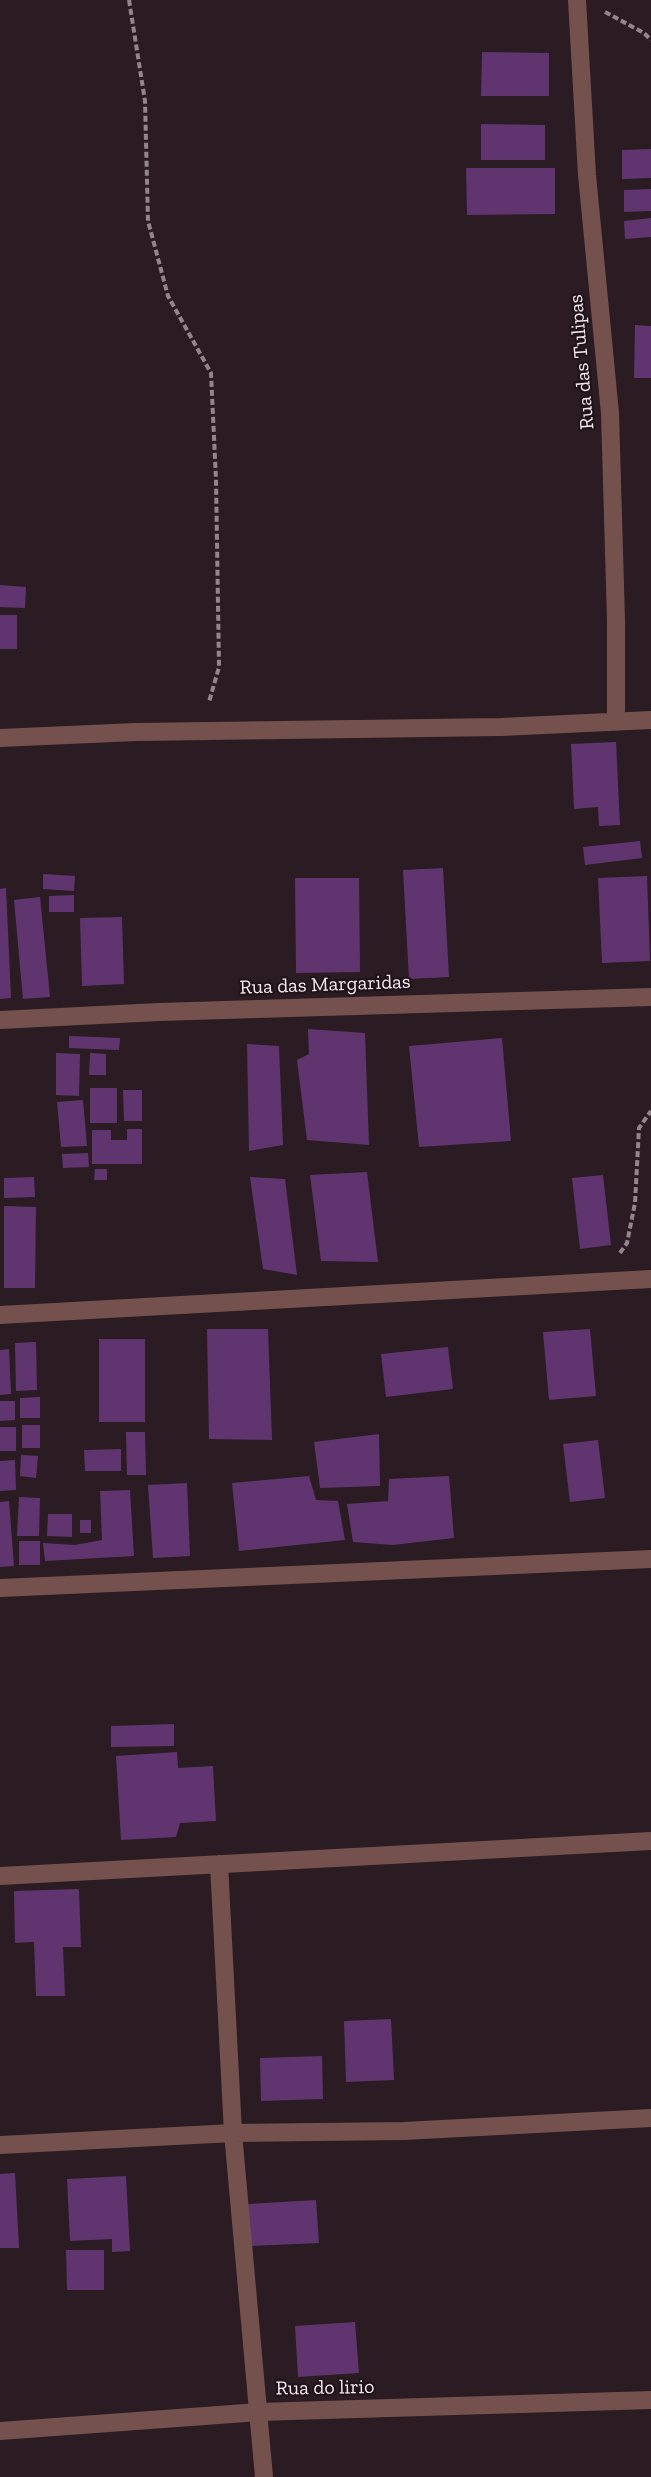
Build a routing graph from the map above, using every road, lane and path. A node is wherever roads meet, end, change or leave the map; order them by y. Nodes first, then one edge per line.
1 (129, 0) edge
2 (578, 0) edge
3 (604, 11) dead end
4 (651, 40) edge
5 (651, 720) edge
6 (616, 722) junction
7 (201, 730) junction
8 (0, 738) edge
9 (651, 997) edge
10 (0, 1020) edge
11 (651, 1111) edge
12 (651, 1279) edge
13 (596, 1282) junction
14 (0, 1315) edge
15 (651, 1559) edge
16 (0, 1588) edge
17 (651, 1841) edge
18 (219, 1864) junction
19 (0, 1876) edge
20 (651, 2118) edge
21 (233, 2133) junction
22 (0, 2145) edge
23 (651, 2400) edge
24 (259, 2412) junction
25 (0, 2431) edge
26 (264, 2477) edge

1 - 7 path
2 - 6 street, Rua das Tulipas
3 - 4 path
5 - 6 street
6 - 7 street
7 - 8 street
9 - 10 street, Rua das Margaridas
11 - 13 path
12 - 13 street
13 - 14 street
15 - 16 street
17 - 18 street
18 - 19 street
18 - 21 street
20 - 21 street
21 - 22 street
21 - 24 street
23 - 24 street, Rua do lirio
24 - 25 street, Rua do lirio
24 - 26 street

